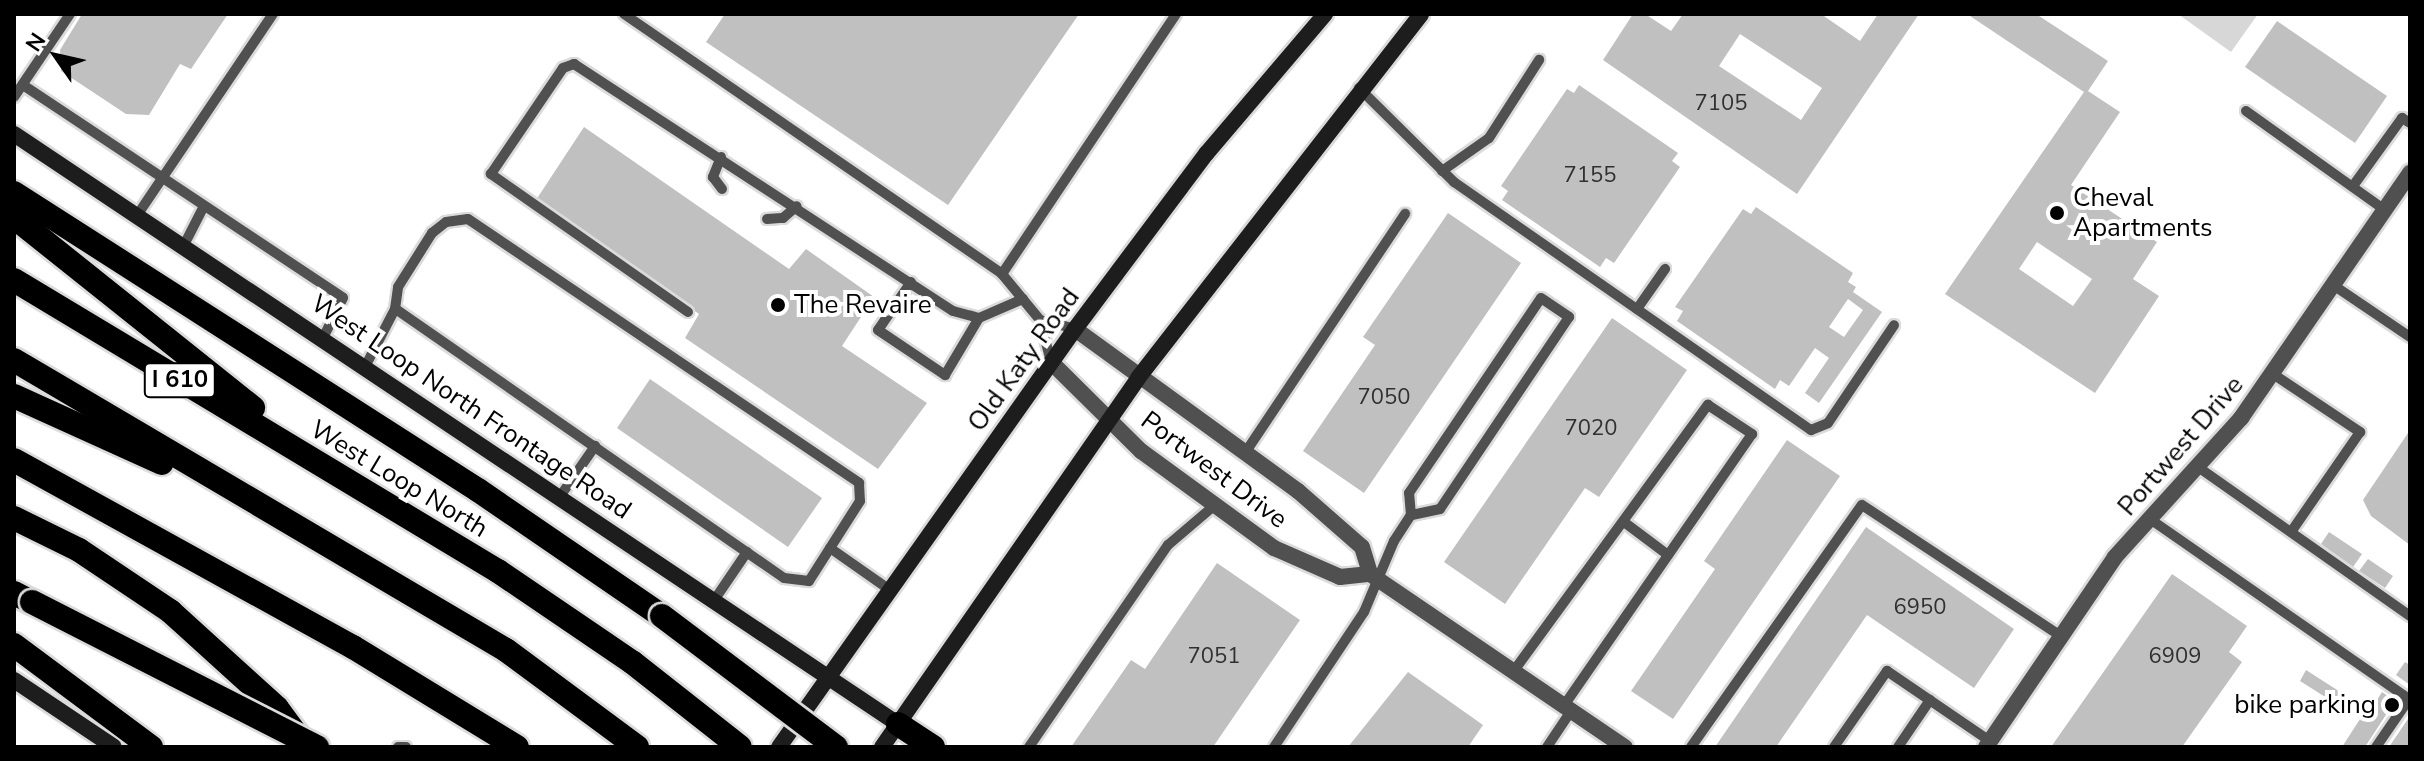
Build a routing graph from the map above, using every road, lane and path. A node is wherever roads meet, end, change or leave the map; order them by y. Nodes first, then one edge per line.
1 (70, 14) edge
2 (273, 14) edge
3 (624, 14) edge
4 (1176, 14) edge
5 (1325, 14) edge
6 (1421, 14) edge
7 (1539, 60) dead end
8 (23, 85) junction
9 (1359, 88) junction
10 (14, 97) edge
11 (2246, 111) dead end
12 (2410, 123) edge
13 (14, 134) edge
14 (721, 157) junction
15 (1442, 171) junction
16 (2410, 173) edge
17 (161, 177) junction
18 (2353, 186) junction
19 (722, 189) dead end
20 (14, 193) edge
21 (204, 206) junction
22 (797, 206) junction
23 (2385, 210) junction
24 (1405, 214) dead end
25 (14, 217) edge
26 (136, 217) junction
27 (767, 219) dead end
28 (183, 247) junction
29 (1665, 269) dead end
30 (1002, 274) junction
31 (14, 280) edge
32 (911, 282) junction
33 (2333, 285) junction
34 (1023, 299) junction
35 (395, 309) junction
36 (1637, 309) junction
37 (688, 312) dead end
38 (979, 318) junction
39 (1040, 320) junction
40 (1894, 325) dead end
41 (1075, 329) junction
42 (2410, 337) edge
43 (323, 338) junction
44 (14, 360) edge
45 (1051, 362) junction
46 (366, 365) junction
47 (2273, 374) junction
48 (1138, 378) junction
49 (14, 396) edge
50 (1110, 418) junction
51 (595, 446) junction
52 (1245, 453) junction
53 (14, 460) edge
54 (2198, 467) junction
55 (347, 480) junction
56 (561, 495) junction
57 (245, 498) junction
58 (1215, 505) junction
59 (1411, 515) junction
60 (14, 518) edge
61 (2150, 519) junction
62 (1624, 522) junction
63 (2291, 532) junction
64 (830, 548) junction
65 (747, 552) junction
66 (1668, 555) junction
67 (1373, 577) junction
68 (890, 590) junction
69 (23, 598) edge
70 (715, 599) junction
71 (2410, 616) edge
72 (2061, 636) junction
73 (14, 645) edge
74 (1513, 672) junction
75 (828, 677) junction
76 (14, 680) edge
77 (1930, 700) junction
78 (2409, 700) edge
79 (1568, 708) junction
80 (898, 724) junction
81 (1988, 744) edge
82 (114, 747) edge
83 (151, 747) edge
84 (306, 747) edge
85 (317, 747) edge
86 (398, 747) edge
87 (406, 747) edge
88 (517, 747) edge
89 (637, 747) edge
90 (740, 747) edge
91 (779, 747) edge
92 (836, 747) edge
93 (882, 747) edge
94 (933, 747) edge
95 (1029, 747) edge
96 (1274, 747) edge
97 (1547, 747) edge
98 (1625, 747) edge
99 (1691, 747) edge
100 (1834, 747) edge
101 (1898, 747) edge
102 (2376, 747) edge

1 - 8 lane
2 - 17 lane
3 - 30 lane
4 - 30 lane
5 - 41 main road, Old Katy Road
6 - 9 main road
7 - 15 lane
8 - 10 lane
8 - 17 lane
9 - 15 lane
9 - 48 main road
11 - 18 lane
12 - 18 lane
13 - 26 main road, West Loop North Frontage Road
14 - 19 lane
14 - 22 lane
14 - 37 lane
15 - 36 lane
16 - 23 street, Portwest Drive
17 - 21 lane
17 - 26 lane
18 - 23 lane
20 - 92 highway, bridge
21 - 28 lane
21 - 43 lane
22 - 27 lane
22 - 32 lane
23 - 33 street, Portwest Drive
24 - 52 lane
25 - 55 highway
26 - 28 main road, West Loop North Frontage Road
28 - 43 main road, West Loop North Frontage Road
29 - 36 lane
30 - 34 lane
31 - 55 highway, West Loop North / I 610
32 - 38 lane
32 - 38 lane
33 - 42 lane
33 - 47 street, Portwest Drive
34 - 38 lane
34 - 39 lane
35 - 46 lane
35 - 51 lane
35 - 64 lane
36 - 40 lane
39 - 41 lane
39 - 45 lane
41 - 45 main road, Old Katy Road
41 - 48 street, Portwest Drive
43 - 46 main road, West Loop North Frontage Road
44 - 57 highway, I 610
45 - 50 street, Portwest Drive
45 - 68 main road, Old Katy Road
46 - 56 main road, West Loop North Frontage Road
47 - 54 street, Portwest Drive
47 - 63 lane
48 - 50 main road
48 - 52 street, Portwest Drive
49 - 57 highway
50 - 58 street, Portwest Drive
50 - 80 main road
51 - 56 lane
51 - 65 lane
52 - 67 street, Portwest Drive
53 - 88 highway
54 - 61 street, Portwest Drive
54 - 63 lane
55 - 90 highway, West Loop North / I 610
56 - 70 main road, West Loop North Frontage Road
57 - 89 highway, I 610
58 - 67 street, Portwest Drive
58 - 95 lane
59 - 59 lane
59 - 67 lane
60 - 84 highway
61 - 72 street, Portwest Drive
61 - 78 lane
62 - 66 lane
62 - 66 lane
62 - 74 lane
63 - 71 lane
64 - 65 lane
64 - 68 lane
65 - 70 lane
66 - 79 lane
67 - 74 street, Portwest Drive
67 - 96 lane
68 - 75 main road, Old Katy Road
69 - 85 highway, bridge
70 - 75 main road, West Loop North Frontage Road
72 - 81 street, Portwest Drive
72 - 99 lane
73 - 83 highway
74 - 79 street, Portwest Drive
75 - 80 main road, West Loop North Frontage Road
75 - 91 main road, Old Katy Road
76 - 82 main road
77 - 81 lane
77 - 100 lane
77 - 101 lane
78 - 102 lane
79 - 97 lane
79 - 98 street, Portwest Drive
80 - 93 main road
80 - 94 highway
86 - 87 lane

